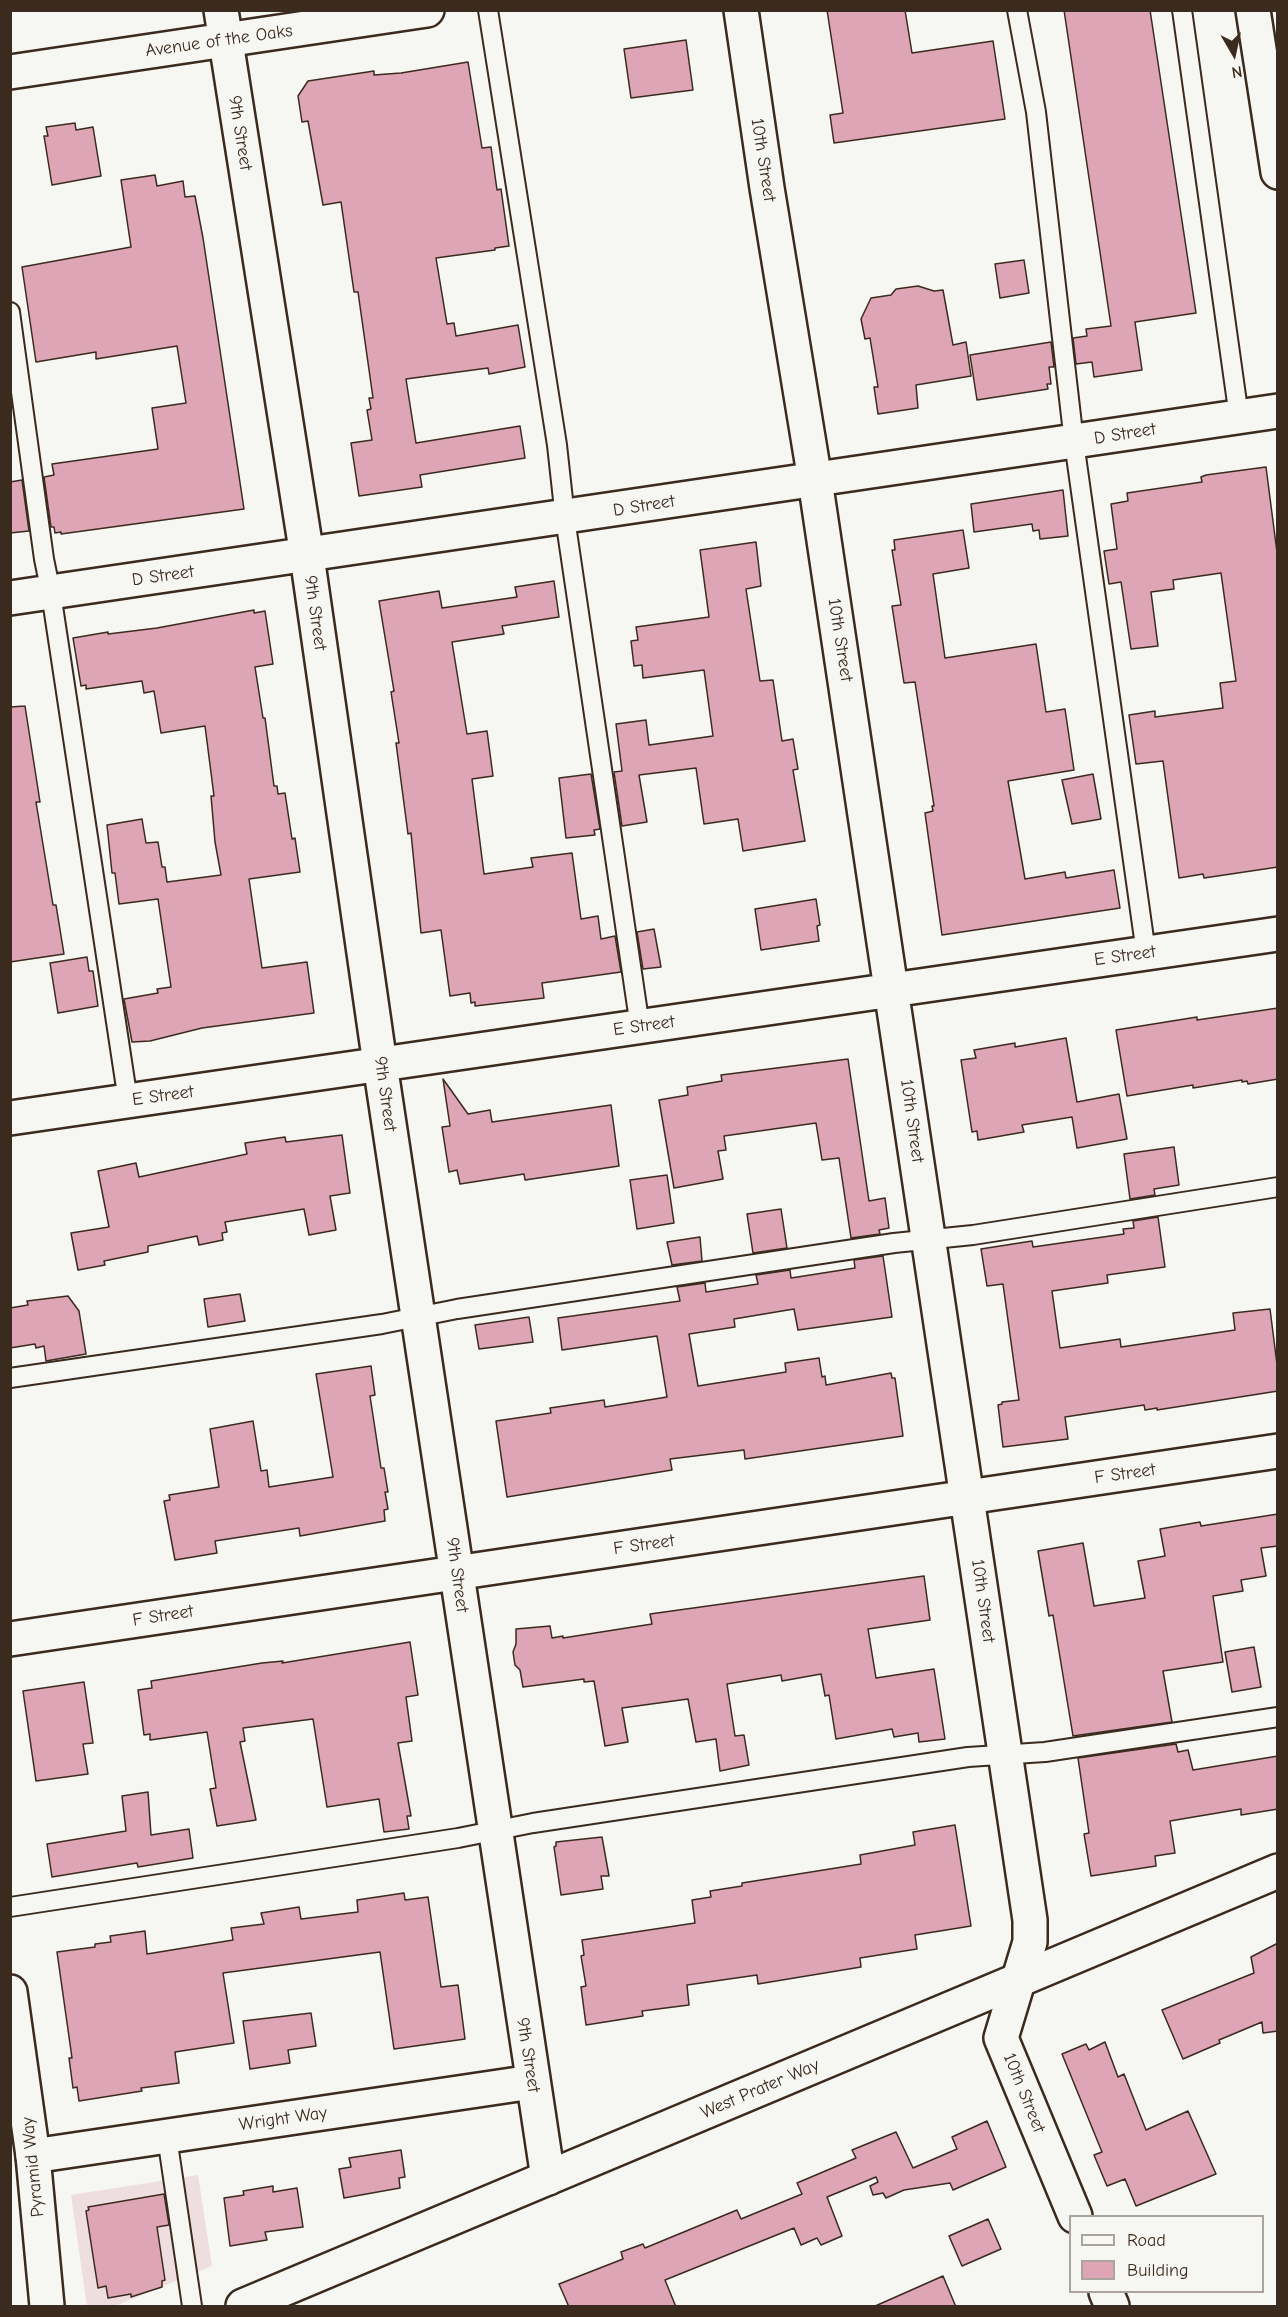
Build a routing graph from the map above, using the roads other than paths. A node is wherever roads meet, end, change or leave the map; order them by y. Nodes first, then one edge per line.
1 (427, 10) edge
2 (488, 10) edge
3 (741, 10) edge
4 (1017, 10) edge
5 (1182, 10) edge
6 (1252, 10) edge
7 (224, 25) edge
8 (11, 70) edge
9 (1278, 172) edge
10 (10, 312) edge
11 (1278, 411) edge
12 (1239, 417) junction
13 (1074, 442) junction
14 (815, 480) junction
15 (565, 518) junction
16 (307, 556) junction
17 (51, 593) junction
18 (10, 598) edge
19 (1278, 934) edge
20 (1146, 953) junction
21 (892, 990) junction
22 (640, 1027) junction
23 (380, 1064) junction
24 (128, 1101) junction
25 (10, 1118) edge
26 (1278, 1187) edge
27 (929, 1239) junction
28 (418, 1317) junction
29 (10, 1378) edge
30 (1278, 1451) edge
31 (968, 1497) junction
32 (456, 1572) junction
33 (10, 1639) edge
34 (1278, 1717) edge
35 (1006, 1755) junction
36 (494, 1830) junction
37 (1278, 1871) edge
38 (10, 1906) edge
39 (1018, 1980) junction
40 (10, 1992) edge
41 (532, 2082) junction
42 (167, 2137) junction
43 (33, 2156) junction
44 (548, 2178) junction
45 (1074, 2215) edge
46 (1106, 2293) edge
47 (47, 2307) edge
48 (192, 2307) edge
49 (243, 2307) edge
50 (1112, 2307) edge

1 - 7 street, Avenue of the Oaks
2 - 15 lane
3 - 14 street, 10th Street
4 - 13 lane
5 - 12 lane
6 - 9 street
7 - 8 street, Avenue of the Oaks
7 - 16 street, 9th Street
10 - 17 lane
11 - 12 street, D Street
12 - 13 street, D Street
13 - 14 street, D Street
13 - 20 lane
14 - 15 street, D Street
14 - 21 street, 10th Street
15 - 16 street, D Street
15 - 22 lane
16 - 17 street, D Street
16 - 23 street, 9th Street
17 - 18 street, D Street
17 - 24 lane
19 - 20 street, E Street
20 - 21 street, E Street
21 - 22 street, E Street
21 - 27 street, 10th Street
22 - 23 street, E Street
23 - 24 street, E Street
23 - 28 street, 9th Street
24 - 25 street, E Street
26 - 27 lane
27 - 28 lane
27 - 31 street, 10th Street
28 - 29 lane
28 - 32 street, 9th Street
30 - 31 street, F Street
31 - 32 street, F Street
31 - 35 street, 10th Street
32 - 33 street, F Street
32 - 36 street, 9th Street
34 - 35 lane
35 - 36 lane
35 - 39 street, 10th Street
36 - 38 lane
36 - 41 street, 9th Street
37 - 39 street, West Prater Way
39 - 44 street, West Prater Way
39 - 45 street, 10th Street
40 - 43 street, Pyramid Way
41 - 42 street, Wright Way
41 - 44 street, 9th Street
42 - 43 street, Wright Way
42 - 48 lane
43 - 47 street, Pyramid Way
44 - 49 street, West Prater Way
46 - 50 street

